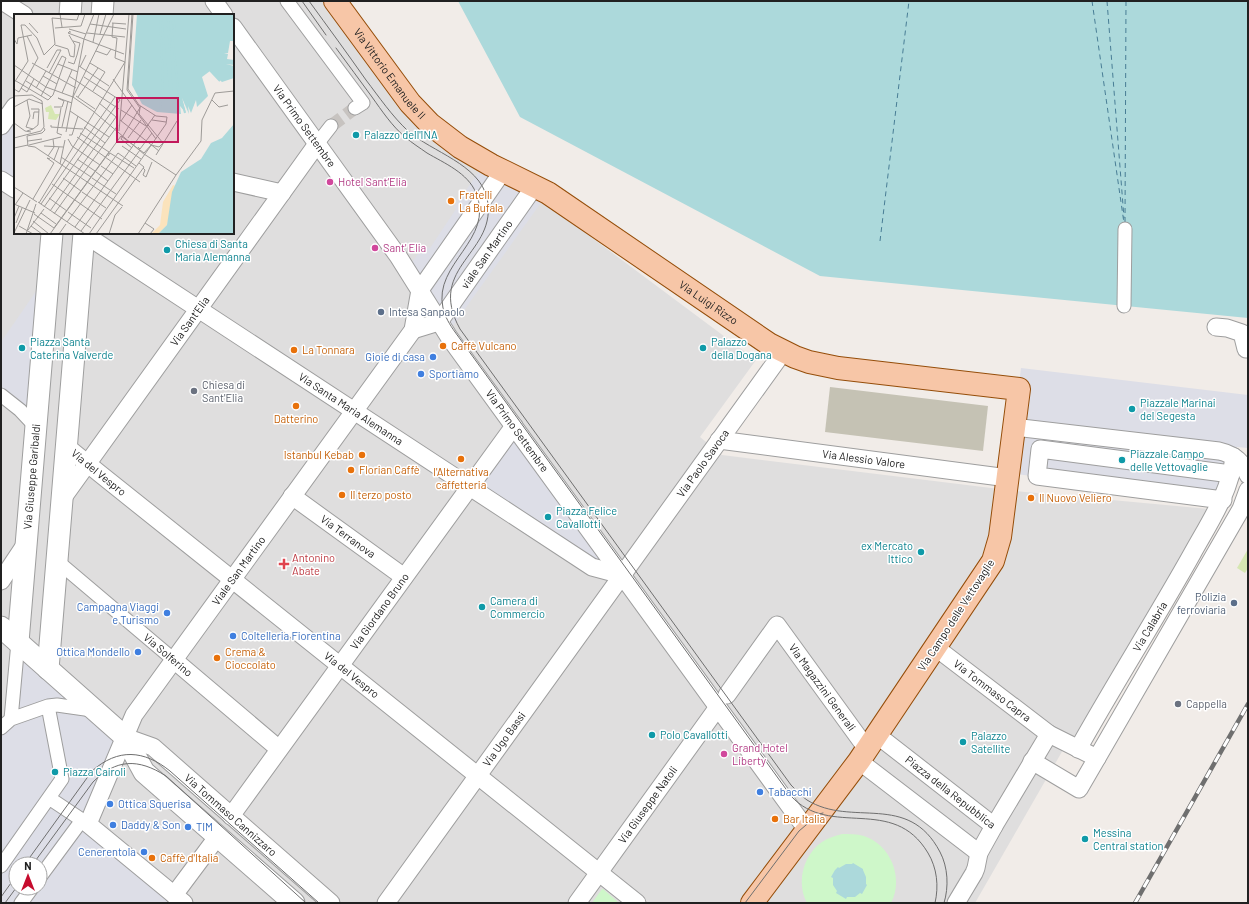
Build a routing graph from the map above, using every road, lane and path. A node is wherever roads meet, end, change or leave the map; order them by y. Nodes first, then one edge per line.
1 (2, 1) edge
2 (71, 1) edge
3 (103, 1) edge
4 (214, 1) edge
5 (287, 1) edge
6 (335, 1) edge
7 (22, 14) edge
8 (70, 14) edge
9 (102, 14) edge
10 (223, 14) edge
11 (234, 28) edge
12 (14, 107) edge
13 (356, 108) dead end
14 (1, 126) edge
15 (331, 126) tunnel mouth
16 (317, 144) junction
17 (503, 171) junction
18 (1, 180) edge
19 (234, 182) edge
20 (534, 187) junction
21 (14, 188) edge
22 (282, 193) junction
23 (1125, 229) dead end
24 (52, 234) edge
25 (84, 234) edge
26 (420, 290) junction
27 (1124, 306) dead end
28 (198, 309) junction
29 (439, 322) junction
30 (1216, 327) dead end
31 (413, 330) junction
32 (1246, 349) dead end
33 (783, 352) junction
34 (1019, 389) joint
35 (1, 395) edge
36 (354, 412) junction
37 (36, 426) junction
38 (514, 426) junction
39 (1014, 427) junction
40 (719, 440) junction
41 (66, 446) junction
42 (87, 464) junction
43 (1240, 474) edge
44 (1008, 478) junction
45 (470, 487) junction
46 (1248, 490) edge
47 (292, 496) junction
48 (62, 499) junction
49 (1222, 500) junction
50 (25, 545) junction
51 (57, 561) junction
52 (622, 575) junction
53 (404, 577) junction
54 (232, 579) junction
55 (1, 581) edge
56 (777, 625) joint
57 (1, 627) edge
58 (18, 642) junction
59 (935, 647) junction
60 (174, 660) junction
61 (340, 666) junction
62 (48, 669) junction
63 (722, 701) junction
64 (48, 706) junction
65 (94, 711) junction
66 (6, 723) edge
67 (1049, 734) junction
68 (124, 737) junction
69 (279, 749) junction
70 (868, 749) junction
71 (1078, 749) junction
72 (1097, 758) junction
73 (1032, 761) junction
74 (478, 775) junction
75 (49, 798) junction
76 (232, 816) junction
77 (85, 822) junction
78 (994, 826) junction
79 (807, 830) junction
80 (218, 836) junction
81 (979, 853) junction
82 (1, 866) edge
83 (48, 867) edge
84 (599, 872) junction
85 (176, 900) edge
86 (294, 903) edge
87 (331, 903) edge
88 (386, 903) edge
89 (577, 903) edge
90 (638, 903) edge
91 (752, 903) edge
92 (956, 903) edge

1 - 7 street
2 - 8 street
3 - 9 street
4 - 10 street
5 - 13 street
6 - 17 main road, Via Vittorio Emanuele II
11 - 16 street, Via Primo Settembre
12 - 14 street
15 - 16 street
16 - 22 street, Via Sant'Elia
16 - 26 street, Via Primo Settembre
17 - 20 main road, Via Vittorio Emanuele II
17 - 26 street
18 - 21 street
19 - 22 street
20 - 29 street, viale San Martino
20 - 33 main road, Via Luigi Rizzo
22 - 28 street, Via Sant'Elia
23 - 27 street
24 - 37 street, Via Giuseppe Garibaldi
25 - 28 street, Via Santa Maria Alemanna
25 - 41 street
26 - 29 street, Via Primo Settembre
26 - 31 street
28 - 36 street, Via Santa Maria Alemanna
28 - 42 street, Via Sant'Elia
29 - 31 street
29 - 38 street, Via Primo Settembre
30 - 32 street
31 - 36 street, Viale San Martino
33 - 34 main road, Via Luigi Rizzo
33 - 40 street, Via Paolo Savoca
34 - 39 main road, Via Campo delle Vettovaglie
35 - 37 street
36 - 45 street, Via Santa Maria Alemanna
36 - 47 street, Viale San Martino
37 - 50 street, Via Giuseppe Garibaldi
38 - 45 street, Via Giordano Bruno
38 - 52 street, Via Primo Settembre
39 - 43 street
39 - 44 main road, Via Campo delle Vettovaglie
40 - 44 street, Via Alessio Valore
40 - 52 street, Via Paolo Savoca
41 - 42 street, Via del Vespro
41 - 48 street
42 - 48 street, Via Sant'Elia
42 - 54 street, Via del Vespro
43 - 49 street, Via Calabria
43 - 49 street
44 - 59 main road, Via Campo delle Vettovaglie
45 - 52 street, Via Santa Maria Alemanna
45 - 53 street, Via Giordano Bruno
46 - 72 street, Via Calabria
47 - 53 street, Via Terranova
47 - 54 street, Viale San Martino
48 - 51 street
49 - 71 street, Via Calabria
50 - 55 street
50 - 58 street, Via Giuseppe Garibaldi
51 - 60 street, Via Solferino
51 - 62 street
52 - 63 street, Via Primo Settembre
52 - 74 street, Via Ugo Bassi
53 - 61 street, Via Giordano Bruno
54 - 60 street, Viale San Martino
54 - 61 street, Via del Vespro
56 - 63 street, Via Giuseppe Natoli
56 - 70 street, Via Magazzini Generali
57 - 58 street, Via Tommaso Cannizzaro
58 - 62 street, Via Tommaso Cannizzaro
58 - 66 street, Via Giuseppe Garibaldi
59 - 67 street, Via Tommaso Capra
59 - 70 main road, Via Campo delle Vettovaglie
60 - 68 street, Viale San Martino
60 - 69 street, Via Solferino
61 - 69 street, Via Giordano Bruno
61 - 74 street, Via del Vespro
62 - 65 street, Via Tommaso Cannizzaro
63 - 79 street, Via Primo Settembre
63 - 84 street, Via Giuseppe Natoli
64 - 65 street
64 - 66 street
64 - 75 street
65 - 68 street, Via Tommaso Cannizzaro
67 - 71 street
67 - 73 street
68 - 76 street, Via Tommaso Cannizzaro
68 - 77 street, Viale San Martino
68 - 80 street, Via Tommaso Cannizzaro
69 - 76 street, Via Giordano Bruno
70 - 78 street, Piazza della Repubblica
70 - 79 main road
70 - 81 street
71 - 72 street
72 - 73 street, Via Calabria
73 - 78 street
74 - 84 street, Via del Vespro
74 - 88 street, Via Ugo Bassi
75 - 77 street
75 - 82 street
76 - 87 street, Via Tommaso Cannizzaro
77 - 83 street, Viale San Martino
77 - 85 street
78 - 81 street, Piazza della Repubblica
79 - 91 main road
80 - 85 street
80 - 86 street, Via Tommaso Cannizzaro
81 - 92 street, Piazza della Repubblica
84 - 89 street, Via Giuseppe Natoli
84 - 90 street, Via del Vespro

